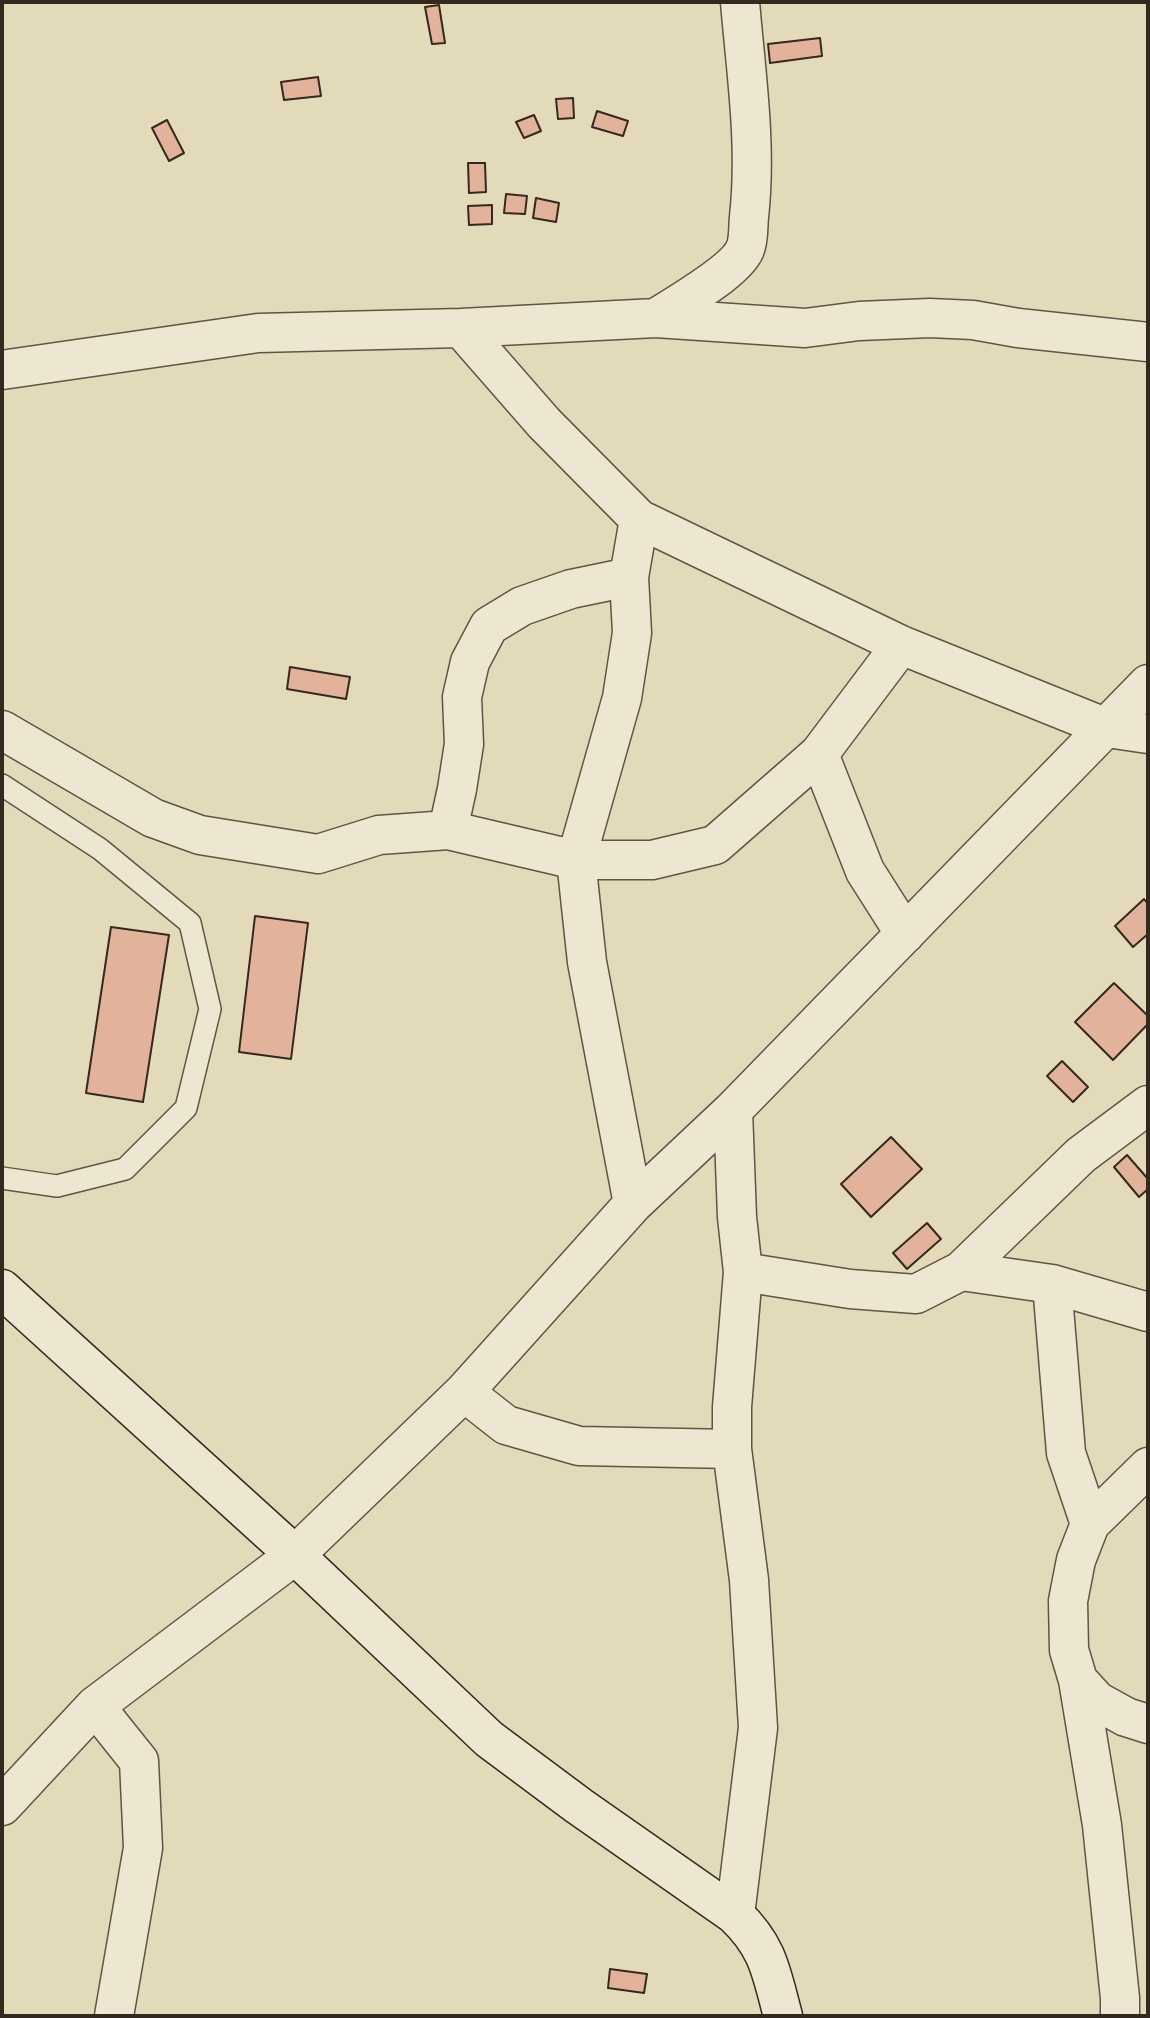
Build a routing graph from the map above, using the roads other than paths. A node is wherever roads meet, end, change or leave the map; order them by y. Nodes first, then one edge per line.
1 (740, 2) edge
2 (656, 318) junction
3 (461, 328) junction
4 (1148, 342) edge
5 (2, 370) edge
6 (639, 519) junction
7 (629, 577) junction
8 (901, 645) junction
9 (1148, 684) edge
10 (1107, 728) junction
11 (2, 730) edge
12 (1148, 734) edge
13 (819, 754) junction
14 (2, 785) edge
15 (447, 830) junction
16 (576, 860) junction
17 (905, 934) junction
18 (1148, 1105) edge
19 (733, 1110) junction
20 (2, 1178) edge
21 (633, 1204) junction
22 (961, 1271) junction
23 (743, 1272) junction
24 (1052, 1284) junction
25 (2, 1289) edge
26 (1148, 1312) edge
27 (464, 1392) junction
28 (732, 1449) junction
29 (1148, 1467) edge
30 (1090, 1524) junction
31 (295, 1555) junction
32 (1078, 1679) junction
33 (95, 1706) junction
34 (1148, 1724) edge
35 (2, 1806) edge
36 (735, 1915) junction
37 (1129, 2006) edge
38 (114, 2016) edge
39 (783, 2016) edge

1 - 2 street
2 - 3 street
2 - 4 street
3 - 5 street
3 - 6 street
6 - 7 street
6 - 8 street
7 - 15 street
7 - 16 street
8 - 10 street
8 - 13 street
9 - 10 street
10 - 12 street
10 - 17 street
11 - 15 street
13 - 16 street
13 - 17 street
14 - 20 lane
15 - 16 street
16 - 21 street
17 - 19 street
18 - 22 street
19 - 21 street
19 - 23 street
21 - 27 street
22 - 23 street
22 - 24 street
23 - 28 street
24 - 26 street
24 - 30 street
25 - 31 street
27 - 28 street
27 - 31 street
28 - 36 street
29 - 30 street
30 - 32 street
31 - 33 street
31 - 36 street
32 - 34 street
32 - 37 street
33 - 35 street
33 - 38 street
36 - 39 street

